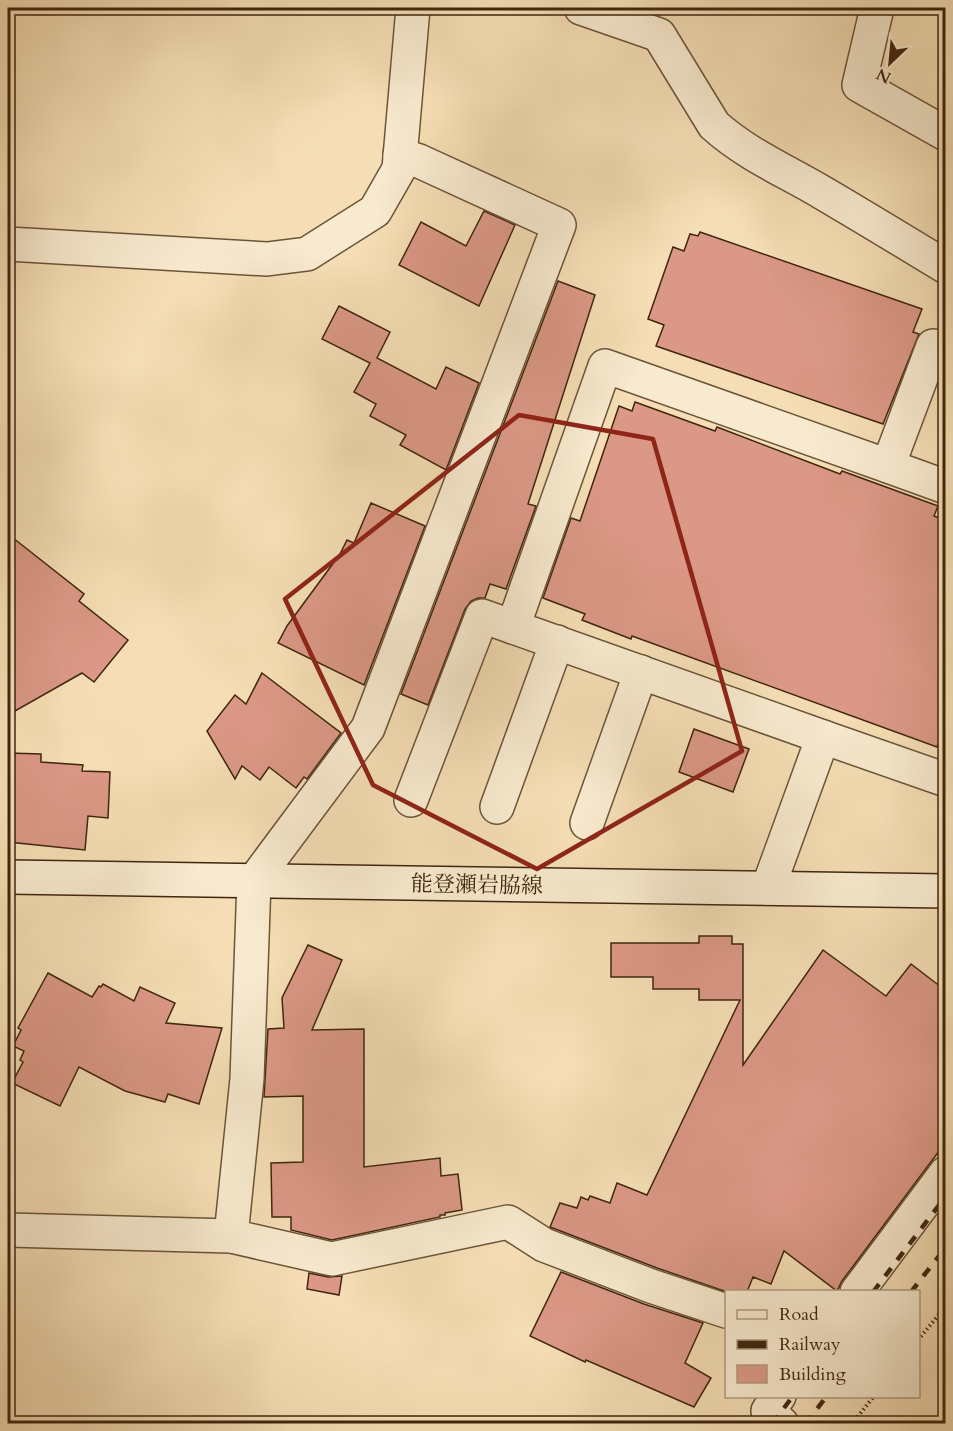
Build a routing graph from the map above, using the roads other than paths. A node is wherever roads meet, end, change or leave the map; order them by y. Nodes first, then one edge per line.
1 (413, 8) edge
2 (581, 8) edge
3 (877, 8) edge
4 (945, 134) edge
5 (400, 155) junction
6 (8, 244) edge
7 (945, 267) edge
8 (933, 346) dead end
9 (888, 466) junction
10 (945, 487) edge
11 (513, 627) junction
12 (557, 642) junction
13 (641, 672) junction
14 (823, 737) junction
15 (945, 780) edge
16 (411, 800) dead end
17 (497, 807) dead end
18 (587, 823) dead end
19 (8, 877) edge
20 (254, 881) junction
21 (768, 888) junction
22 (945, 891) edge
23 (945, 1173) edge
24 (8, 1230) edge
25 (231, 1236) junction
26 (858, 1290) edge
27 (725, 1311) edge
28 (778, 1398) edge
29 (782, 1424) edge

1 - 5 street
2 - 7 street
3 - 4 street
5 - 6 street
5 - 20 street
8 - 9 street
9 - 10 street
9 - 11 street
11 - 12 street
11 - 16 street
12 - 13 street
12 - 17 street
13 - 14 street
13 - 18 street
14 - 15 street
14 - 21 street
19 - 20 street, 能登瀬岩脇線
20 - 21 street, 能登瀬岩脇線
20 - 25 street
21 - 22 street, 能登瀬岩脇線
23 - 26 street
24 - 25 street
25 - 27 street
28 - 29 street

